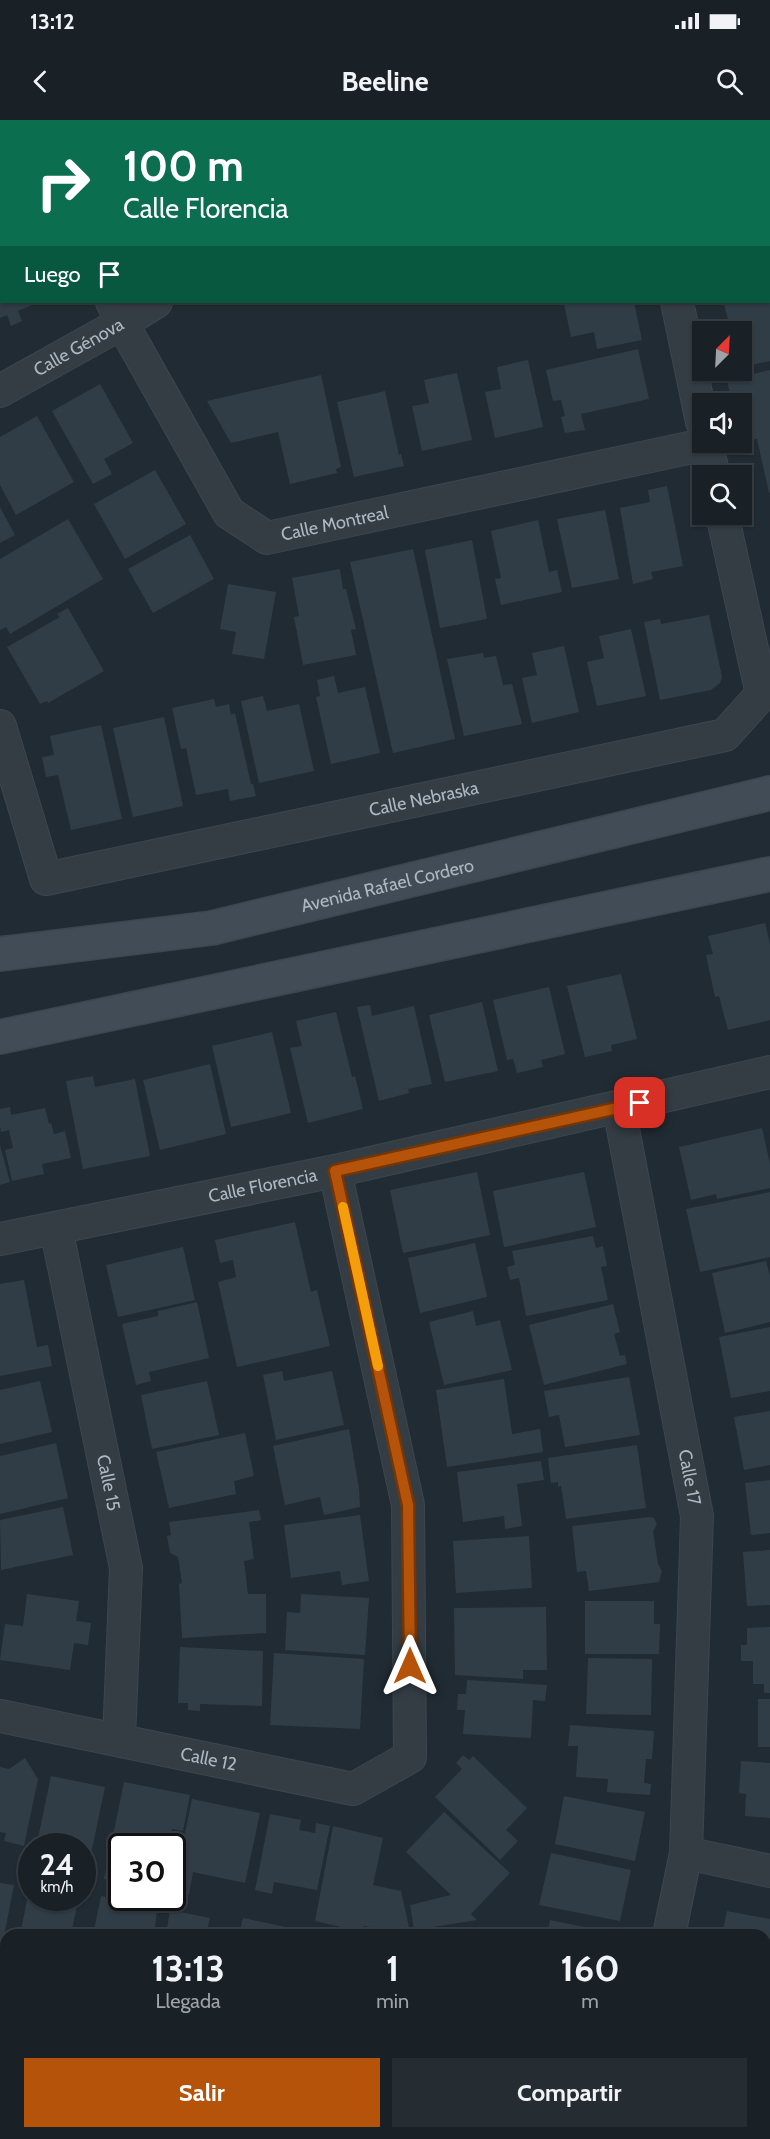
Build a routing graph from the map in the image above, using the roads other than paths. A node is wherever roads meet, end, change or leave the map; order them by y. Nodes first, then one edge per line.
1 (152, 303) edge
2 (677, 303) edge
3 (117, 312) edge
4 (0, 391) edge
5 (696, 393) edge
6 (692, 440) edge
7 (724, 525) edge
8 (0, 726) edge
9 (770, 793) edge
10 (770, 874) edge
11 (0, 954) edge
12 (0, 1037) edge
13 (770, 1072) edge
14 (619, 1108) junction
15 (335, 1171) junction
16 (56, 1228) junction
17 (0, 1239) edge
18 (0, 1716) edge
19 (119, 1739) junction
20 (686, 1853) junction
21 (770, 1870) edge
22 (670, 1929) edge

1 - 3 street, Calle Génova
2 - 5 street
3 - 4 street, Calle Génova
3 - 6 street, Calle Montreal
7 - 8 street, Calle Nebraska
9 - 11 main road, Avenida Rafael Cordero
10 - 12 main road
13 - 14 street, Calle Florencia
14 - 15 street, Calle Florencia
14 - 20 street, Calle 17
15 - 16 street, Calle Florencia
15 - 19 street, Calle 12
16 - 17 street, Calle Florencia
16 - 19 street, Calle 15
18 - 19 street, Calle 12
20 - 21 street
20 - 22 street, Calle 17

